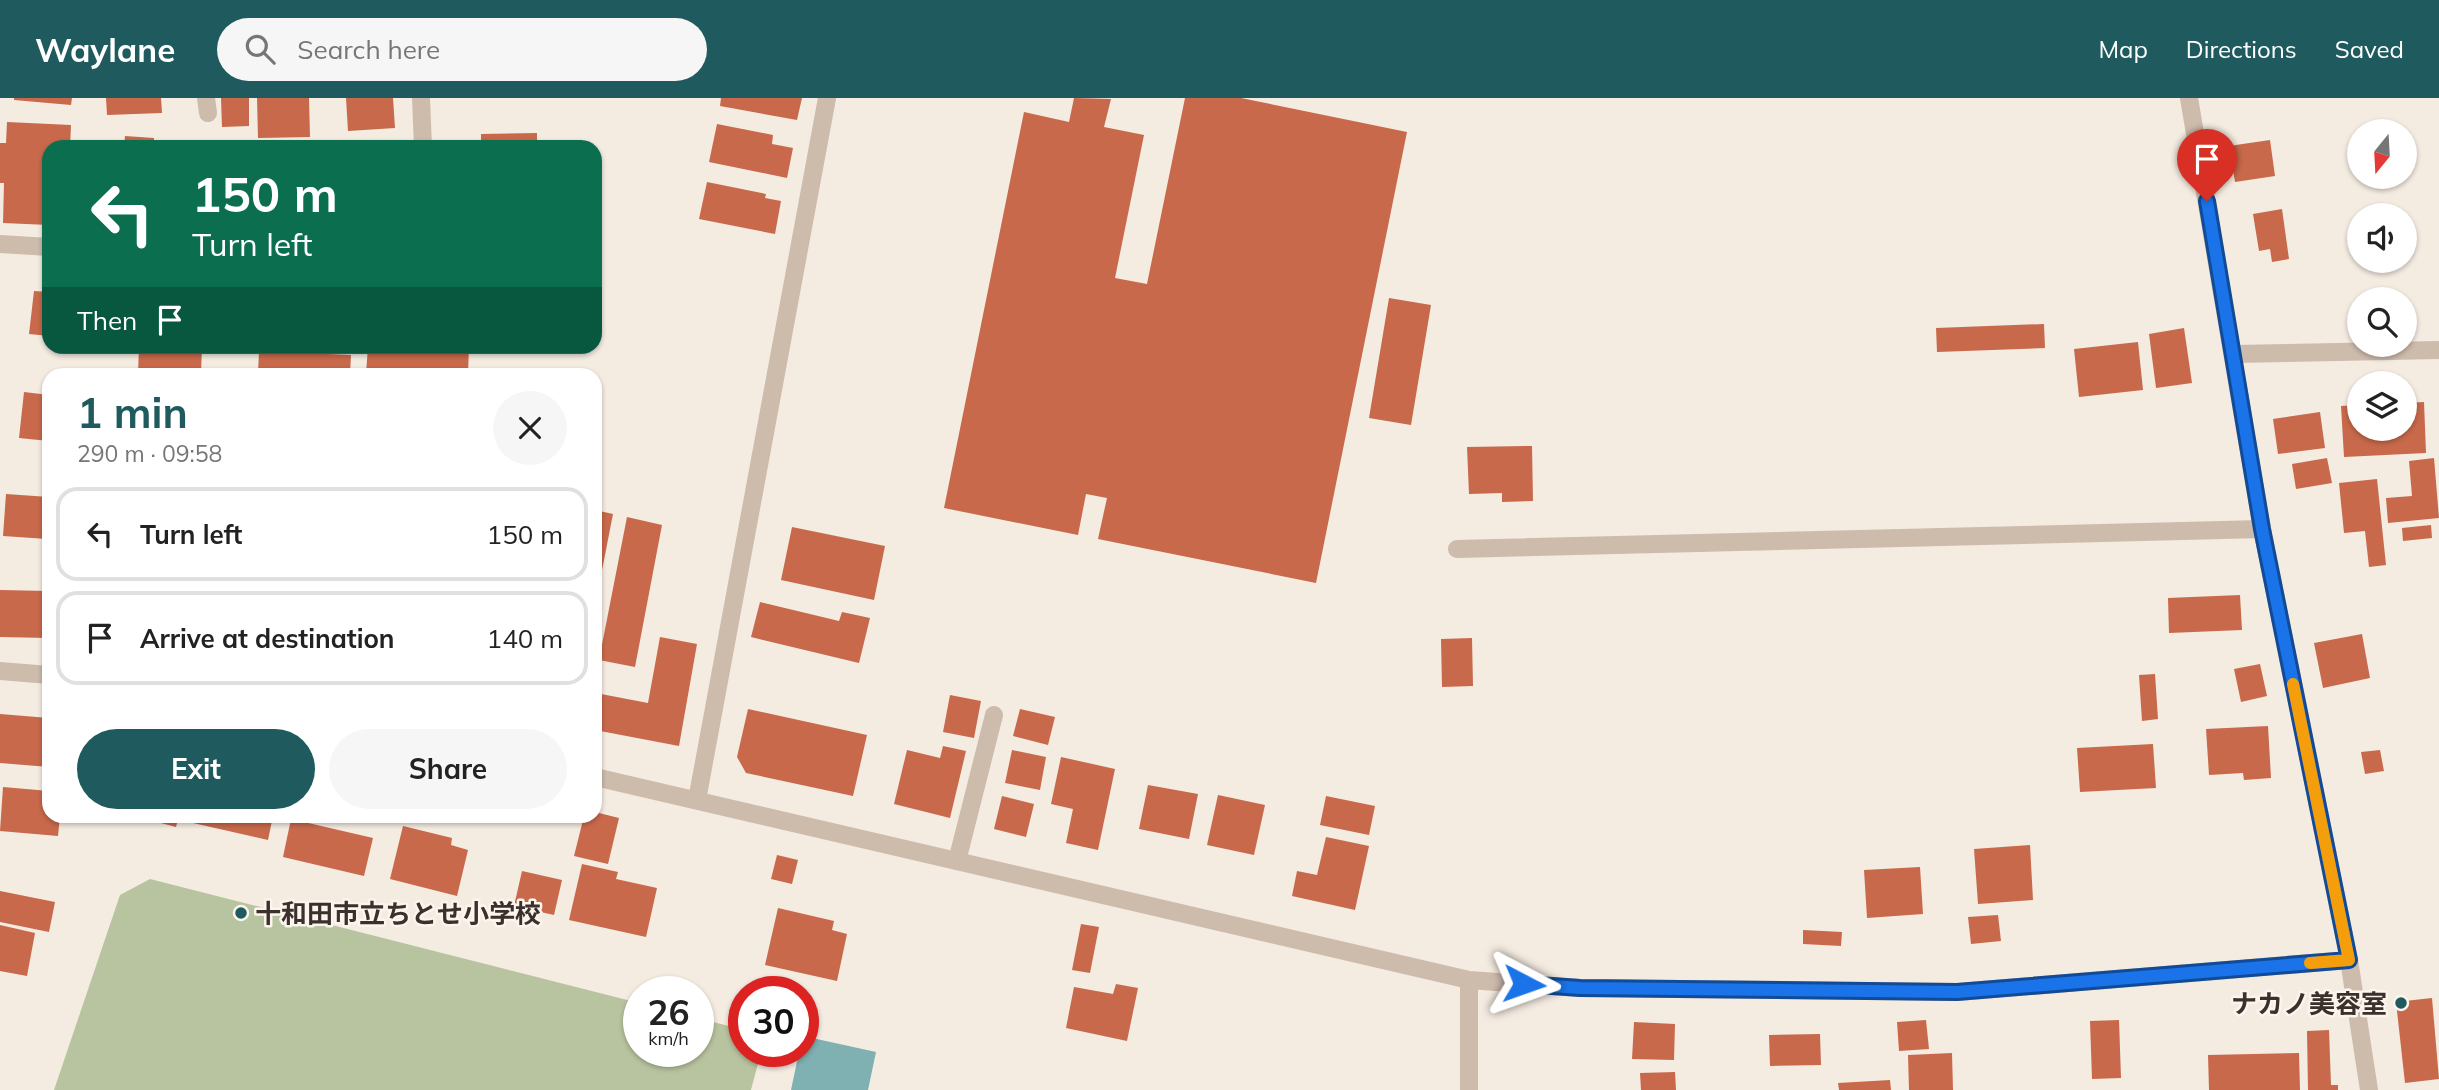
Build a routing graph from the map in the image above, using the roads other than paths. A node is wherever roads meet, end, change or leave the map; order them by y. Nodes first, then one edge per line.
1 (421, 98) edge
2 (827, 98) edge
3 (2189, 98) edge
4 (424, 140) edge
5 (0, 244) edge
6 (42, 247) edge
7 (2439, 351) edge
8 (2234, 355) junction
9 (2262, 529) junction
10 (1457, 550) dead end
11 (0, 671) edge
12 (42, 675) edge
13 (995, 715) dead end
14 (602, 778) edge
15 (697, 800) junction
16 (957, 861) junction
17 (2349, 960) junction
18 (1469, 980) junction
19 (1469, 1090) edge
20 (2369, 1090) edge

1 - 4 street
2 - 15 street
3 - 8 street
5 - 6 street
7 - 8 street
8 - 9 street
9 - 10 street
9 - 17 street
11 - 12 street
13 - 16 street
14 - 15 street
15 - 16 street
16 - 18 street
17 - 18 street
17 - 20 street
18 - 19 street

